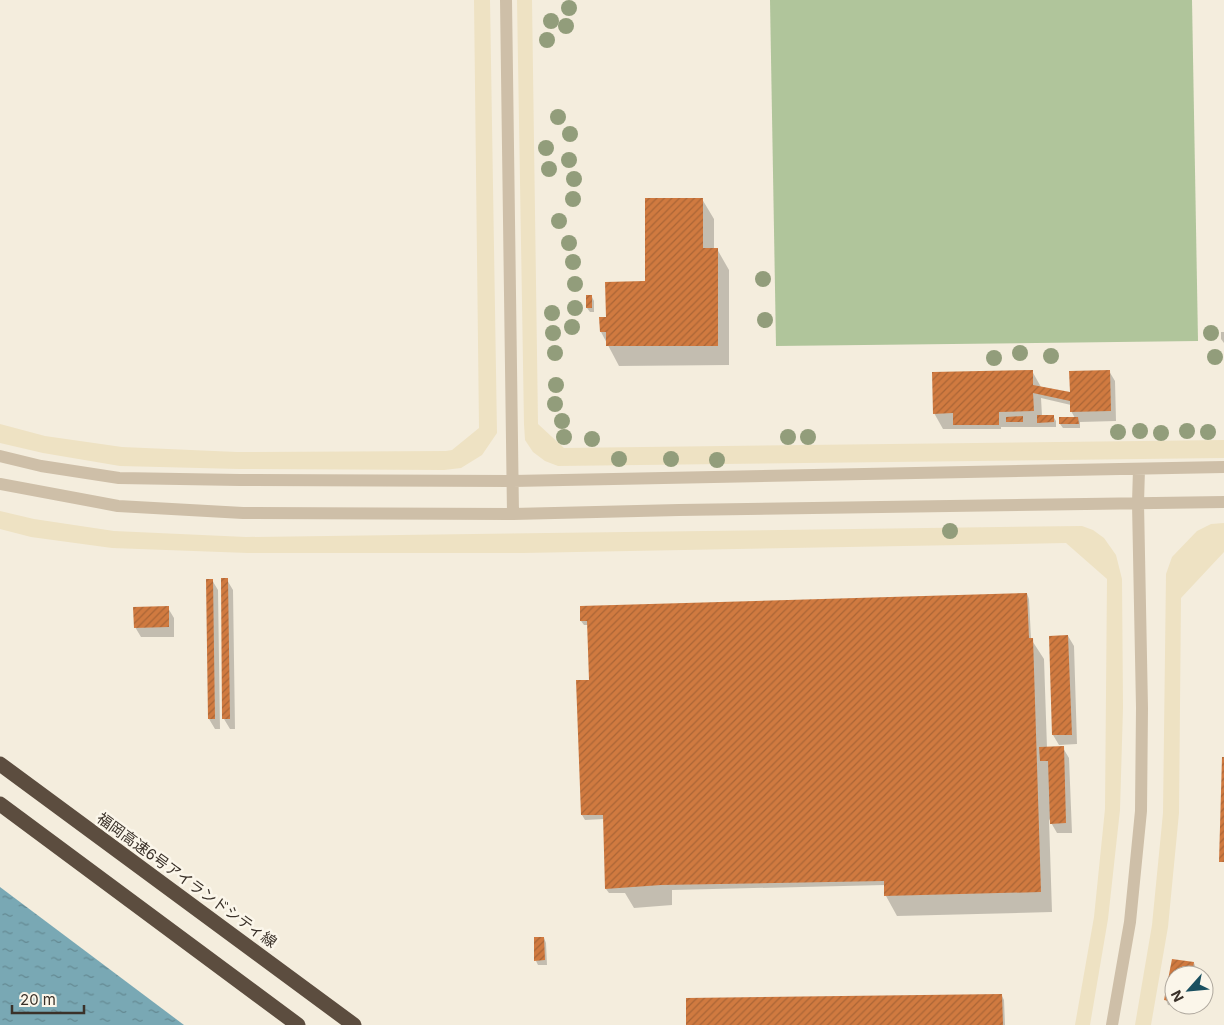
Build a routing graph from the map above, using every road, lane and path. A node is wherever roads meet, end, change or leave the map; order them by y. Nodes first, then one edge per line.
1 (506, 0) edge
2 (0, 456) edge
3 (1139, 468) junction
4 (1224, 468) edge
5 (513, 481) junction
6 (0, 484) edge
7 (1224, 502) edge
8 (1138, 504) junction
9 (513, 514) junction
10 (0, 764) edge
11 (0, 804) edge
12 (298, 1025) edge
13 (354, 1025) edge
14 (1112, 1025) edge

1 - 5 street
2 - 5 street
3 - 4 street
3 - 5 street
3 - 8 street
5 - 9 street
6 - 9 street
7 - 8 street
8 - 9 street
8 - 14 street
10 - 13 highway, 福岡高速6号アイランドシティ線
11 - 12 highway

